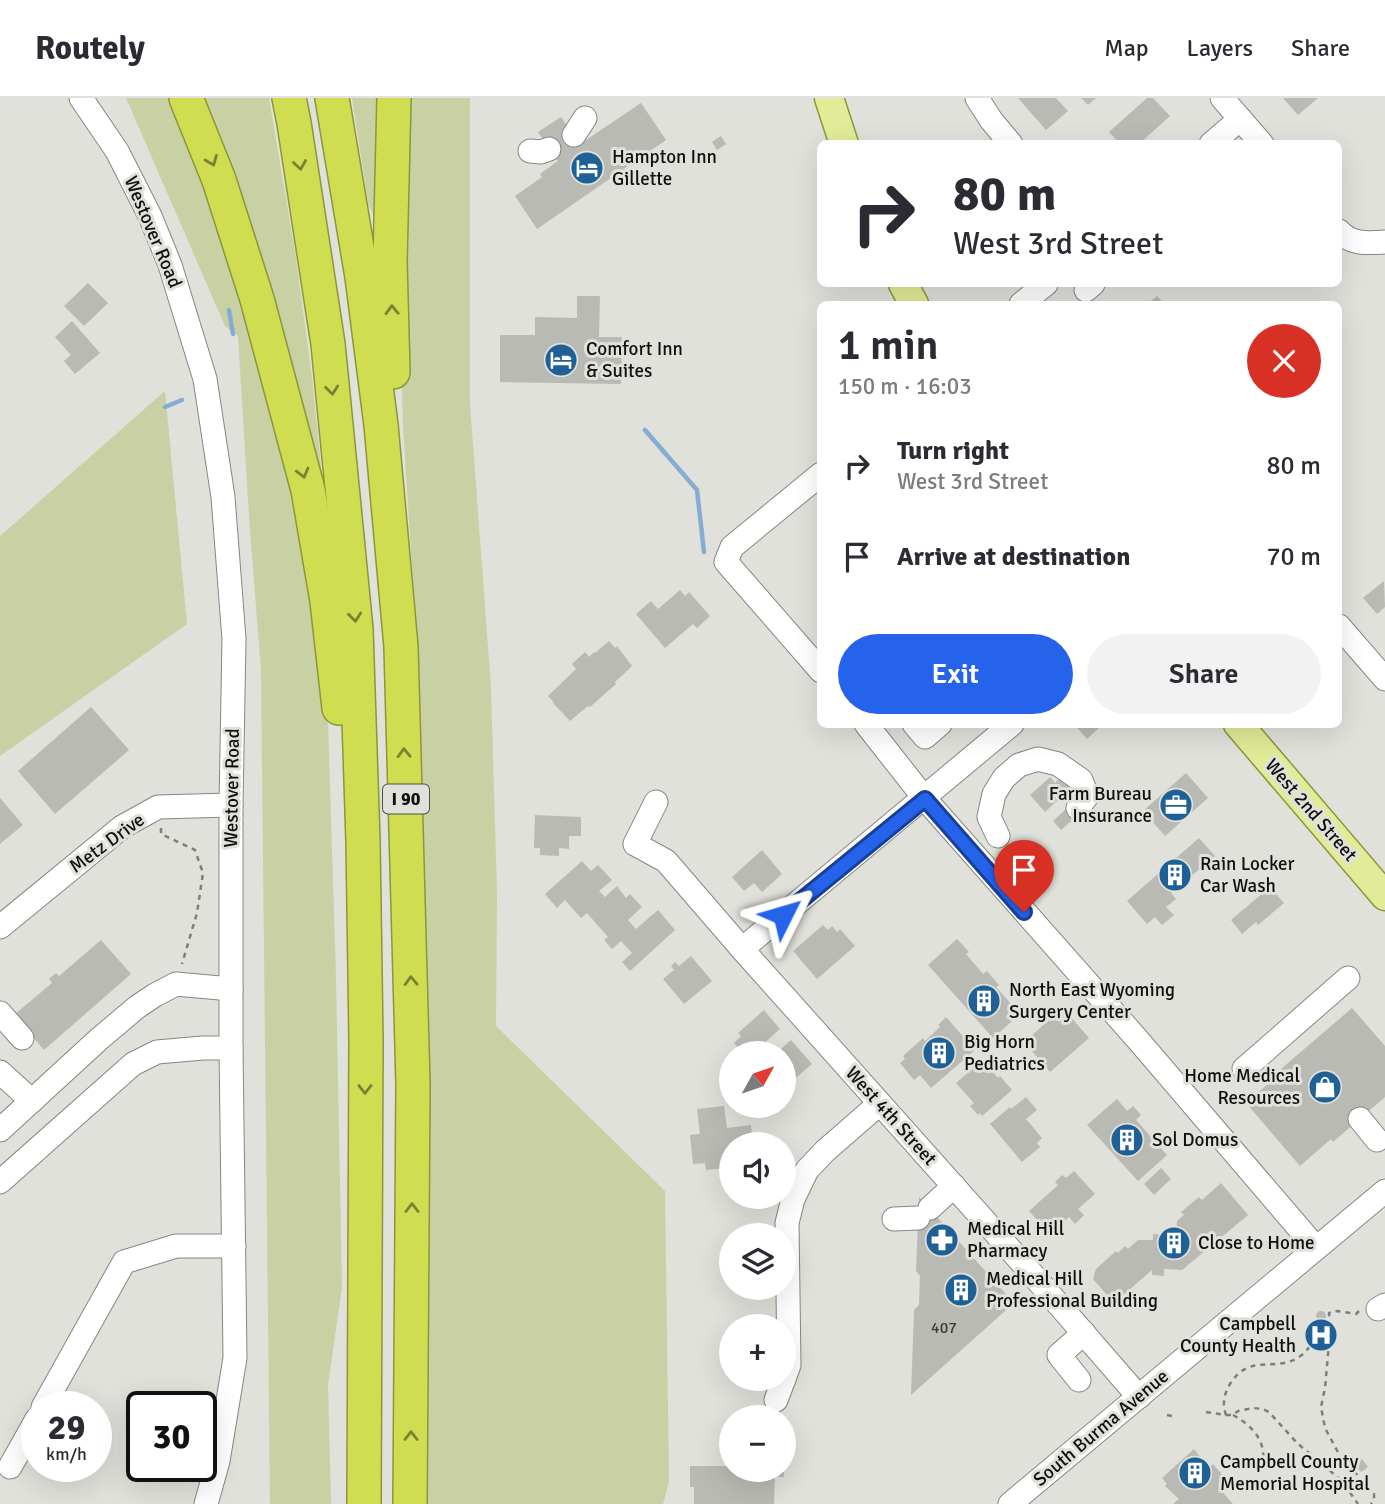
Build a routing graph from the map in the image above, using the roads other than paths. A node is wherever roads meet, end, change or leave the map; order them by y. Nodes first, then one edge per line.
1 (81, 98) edge
2 (186, 98) edge
3 (289, 98) edge
4 (332, 98) edge
5 (394, 98) edge
6 (829, 98) edge
7 (977, 98) edge
8 (1222, 98) edge
9 (1240, 119) junction
10 (843, 140) edge
11 (1007, 140) edge
12 (1216, 140) edge
13 (1258, 140) edge
14 (1342, 234) edge
15 (1385, 242) edge
16 (1042, 287) edge
17 (1025, 301) edge
18 (817, 477) edge
19 (1342, 629) edge
20 (401, 647) junction
21 (817, 666) edge
22 (1385, 679) edge
23 (869, 728) edge
24 (917, 728) edge
25 (935, 728) edge
26 (1007, 728) edge
27 (1241, 728) edge
28 (925, 799) junction
29 (656, 802) dead end
30 (231, 805) junction
31 (1078, 808) dead end
32 (998, 836) dead end
33 (1385, 895) edge
34 (0, 927) edge
35 (742, 949) junction
36 (1348, 978) dead end
37 (231, 989) junction
38 (0, 1013) edge
39 (22, 1038) dead end
40 (366, 1040) junction
41 (231, 1048) junction
42 (1244, 1069) dead end
43 (0, 1072) edge
44 (32, 1101) junction
45 (879, 1104) junction
46 (1364, 1116) dead end
47 (0, 1130) edge
48 (1381, 1136) edge
49 (0, 1182) edge
50 (954, 1186) junction
51 (1385, 1191) edge
52 (894, 1219) dead end
53 (234, 1245) junction
54 (1316, 1248) junction
55 (788, 1314) edge
56 (1084, 1333) junction
57 (1079, 1380) dead end
58 (52, 1391) edge
59 (1139, 1397) junction
60 (21, 1447) edge
61 (10, 1467) dead end
62 (206, 1504) edge
63 (364, 1504) edge
64 (410, 1504) edge
65 (1010, 1504) edge

1 - 30 street, Westover Road
2 -> 40 highway, I 90
3 -> 40 highway, I 90
4 - 20 highway, I 90
20 -> 5 highway, I 90
6 - 10 main road
7 - 11 street
8 - 9 street
9 - 12 street
9 - 13 street
14 - 15 street
16 - 17 street
18 - 21 street
19 - 22 street
64 -> 20 highway, I 90
23 - 28 street
24 - 25 street
26 - 28 street
27 - 33 main road, West 2nd Street
28 - 35 street
28 - 54 street
29 - 35 street, West 4th Street
30 - 34 street, Metz Drive
30 - 37 street, Westover Road
31 - 32 street
35 - 45 street, West 4th Street
36 - 42 street
37 - 41 street, Westover Road
37 - 44 street
38 - 39 street
40 -> 63 highway, I 90
41 - 49 street
41 - 53 street, Westover Road
43 - 44 street
44 - 47 street
45 - 50 street, West 4th Street
45 - 55 street
46 - 48 street
50 - 52 street
50 - 56 street, West 4th Street
51 - 54 street, South Burma Avenue
53 - 58 street
53 - 62 street, Westover Road
54 - 59 street, South Burma Avenue
56 - 57 street
56 - 59 street, West 4th Street
59 - 65 street, South Burma Avenue
60 - 61 street

